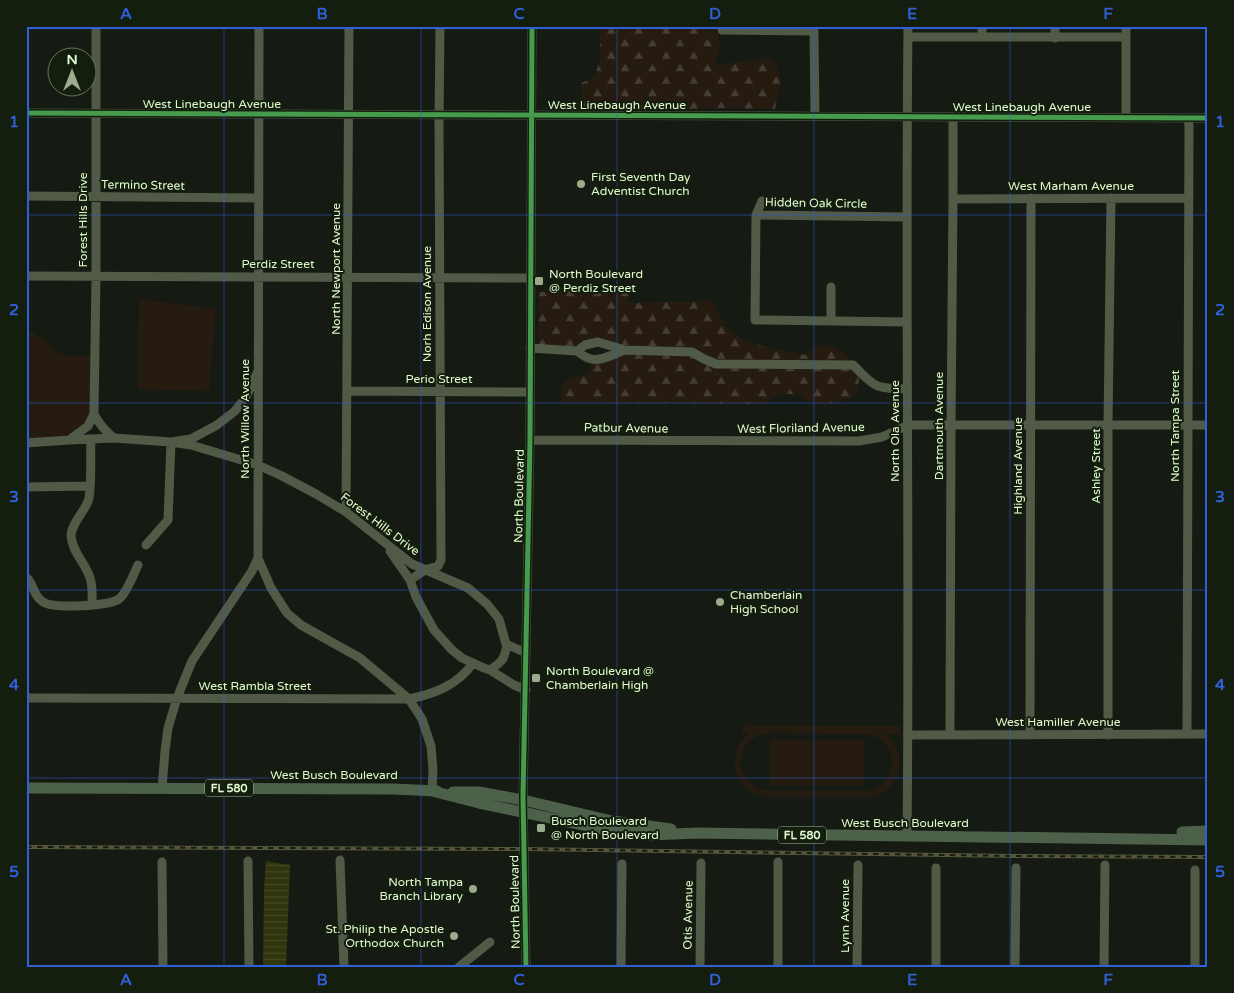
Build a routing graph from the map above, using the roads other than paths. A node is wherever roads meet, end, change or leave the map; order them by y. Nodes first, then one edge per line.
1 (96, 26) edge
2 (260, 26) edge
3 (349, 26) edge
4 (440, 26) edge
5 (532, 26) edge
6 (908, 26) edge
7 (982, 26) edge
8 (1055, 26) edge
9 (1126, 26) edge
10 (722, 30) dead end
11 (908, 37) junction
12 (982, 37) junction
13 (1126, 37) junction
14 (1054, 38) junction
15 (26, 113) edge
16 (96, 113) junction
17 (260, 114) junction
18 (349, 114) junction
19 (439, 114) junction
20 (531, 115) junction
21 (815, 116) junction
22 (907, 117) junction
23 (953, 117) junction
24 (1126, 118) junction
25 (1187, 118) junction
26 (1208, 118) edge
27 (26, 196) edge
28 (95, 197) junction
29 (259, 198) junction
30 (1031, 198) junction
31 (1111, 198) junction
32 (1188, 198) junction
33 (954, 199) junction
34 (762, 201) dead end
35 (756, 215) junction
36 (907, 217) junction
37 (26, 276) edge
38 (96, 276) junction
39 (258, 277) junction
40 (348, 277) junction
41 (439, 277) junction
42 (530, 278) junction
43 (831, 287) dead end
44 (831, 321) junction
45 (907, 322) junction
46 (530, 348) junction
47 (625, 350) junction
48 (577, 351) junction
49 (258, 371) junction
50 (907, 389) junction
51 (348, 390) junction
52 (440, 391) junction
53 (530, 392) junction
54 (94, 414) junction
55 (908, 425) junction
56 (951, 425) junction
57 (1030, 425) junction
58 (1108, 425) junction
59 (1187, 425) junction
60 (1208, 425) edge
61 (114, 438) junction
62 (91, 439) junction
63 (69, 440) junction
64 (530, 440) junction
65 (723, 441) joint
66 (171, 442) junction
67 (26, 443) edge
68 (258, 465) junction
69 (90, 486) junction
70 (26, 487) edge
71 (346, 512) junction
72 (384, 542) junction
73 (146, 545) dead end
74 (258, 558) junction
75 (138, 564) dead end
76 (425, 570) junction
77 (26, 576) edge
78 (410, 580) junction
79 (92, 605) junction
80 (507, 645) junction
81 (526, 653) junction
82 (473, 663) junction
83 (490, 670) junction
84 (526, 690) junction
85 (26, 698) edge
86 (177, 698) junction
87 (409, 699) junction
88 (950, 734) junction
89 (1187, 734) junction
90 (1208, 734) edge
91 (908, 735) junction
92 (1030, 735) junction
93 (1108, 735) junction
94 (26, 788) edge
95 (162, 788) junction
96 (432, 791) junction
97 (523, 806) junction
98 (1208, 831) edge
99 (907, 836) junction
100 (1083, 838) junction
101 (1208, 840) edge
102 (340, 860) dead end
103 (248, 861) dead end
104 (162, 862) dead end
105 (778, 862) dead end
106 (701, 863) dead end
107 (622, 864) dead end
108 (858, 865) dead end
109 (1106, 865) dead end
110 (936, 868) dead end
111 (1016, 868) dead end
112 (1195, 870) dead end
113 (490, 942) dead end
114 (162, 967) edge
115 (249, 967) edge
116 (344, 967) edge
117 (459, 967) edge
118 (526, 967) edge
119 (621, 967) edge
120 (700, 967) edge
121 (778, 967) edge
122 (857, 967) edge
123 (936, 967) edge
124 (1015, 967) edge
125 (1104, 967) edge
126 (1195, 967) edge

1 - 16 street, Forest Hills Drive
2 - 17 street, North Willow Avenue
3 - 18 street, North Newport Avenue
4 - 19 street, Norh Edison Avenue
5 - 20 street, North Boulevard
6 - 11 street, North Ola Avenue
7 - 12 street
8 - 14 street
9 - 13 street
10 - 21 street
11 - 12 street
11 - 22 street, North Ola Avenue
12 - 14 street
13 - 14 street
13 - 24 street
15 - 16 street, West Linebaugh Avenue
16 - 17 street, West Linebaugh Avenue
16 - 28 street, Forest Hills Drive
17 - 18 street, West Linebaugh Avenue
17 - 29 street, North Willow Avenue
18 - 19 street, West Linebaugh Avenue
18 - 40 street, North Newport Avenue
19 - 20 street, West Linebaugh Avenue
19 - 41 street, Norh Edison Avenue
20 - 21 street, West Linebaugh Avenue
20 - 42 street, North Boulevard
21 - 22 street, West Linebaugh Avenue
22 - 23 street, West Linebaugh Avenue
22 - 36 street, North Ola Avenue
23 - 24 street, West Linebaugh Avenue
23 - 33 street, Dartmouth Avenue
24 - 25 street, West Linebaugh Avenue
25 - 26 street, West Linebaugh Avenue
25 - 32 street, North Tampa Street
27 - 28 street, Termino Street
28 - 29 street, Termino Street
28 - 38 street, Forest Hills Drive
29 - 39 street, North Willow Avenue
30 - 31 street, West Marham Avenue
30 - 33 street, West Marham Avenue
30 - 57 street, Highland Avenue
31 - 32 street, West Marham Avenue
31 - 58 street, Ashley Street
32 - 59 street, North Tampa Street
33 - 56 street, Dartmouth Avenue
34 - 35 street
35 - 36 street, Hidden Oak Circle
35 - 44 street, Hidden Oak Circle
36 - 45 street, North Ola Avenue
37 - 38 street, Perdiz Street
38 - 39 street, Perdiz Street
38 - 54 street, Forest Hills Drive
39 - 40 street, Perdiz Street
39 - 49 street, North Willow Avenue
40 - 41 street, Perdiz Street
40 - 51 street, North Newport Avenue
41 - 42 street, Perdiz Street
41 - 52 street, Norh Edison Avenue
42 - 46 street, North Boulevard
43 - 44 street
44 - 45 street, Hidden Oak Circle
45 - 50 street, North Ola Avenue
46 - 48 street
46 - 53 street, North Boulevard
47 - 48 street
47 - 48 street
47 - 50 street
49 - 66 street
49 - 68 street, North Willow Avenue
50 - 55 street, North Ola Avenue
51 - 52 street, Perio Street
51 - 71 street, North Newport Avenue
52 - 53 street, Perio Street
52 - 76 street, Norh Edison Avenue
53 - 64 street, North Boulevard
54 - 61 street
54 - 63 street
55 - 56 street, West Floriland Avenue
55 - 65 street, West Floriland Avenue
55 - 91 street, North Ola Avenue
56 - 57 street, West Floriland Avenue
56 - 88 street, Dartmouth Avenue
57 - 58 street, West Floriland Avenue
57 - 92 street, Highland Avenue
58 - 59 street, West Floriland Avenue
58 - 93 street, Ashley Street
59 - 60 street, West Floriland Avenue
59 - 89 street, North Tampa Street
61 - 62 street, Forest Hills Drive
61 - 66 street, Forest Hills Drive
62 - 63 street, Forest Hills Drive
62 - 69 street
63 - 67 street, Forest Hills Drive
64 - 65 street, Patbur Avenue
64 - 81 street, North Boulevard
66 - 68 street, Forest Hills Drive
66 - 73 street
68 - 71 street, Forest Hills Drive
68 - 74 street, North Willow Avenue
69 - 70 street
69 - 79 street
71 - 72 street, Forest Hills Drive
72 - 76 street, Forest Hills Drive
72 - 78 street
74 - 86 street, North Willow Avenue
74 - 87 street
75 - 79 street
76 - 78 street, Forest Hills Drive
76 - 80 street, Forest Hills Drive
77 - 79 street
78 - 82 street
80 - 81 street
80 - 83 street
81 - 84 street, North Boulevard
82 - 83 street
82 - 87 street, West Rambla Street
83 - 84 street
84 - 97 street, North Boulevard
85 - 86 street, West Rambla Street
86 - 87 street, West Rambla Street
86 - 95 street, North Willow Avenue
87 - 96 street
88 - 91 street, West Hamiller Avenue
88 - 92 street, West Hamiller Avenue
89 - 90 street, West Hamiller Avenue
89 - 93 street, West Hamiller Avenue
91 - 99 street, North Ola Avenue
92 - 93 street, West Hamiller Avenue
94 - 95 main road, West Busch Boulevard / FL 580
95 - 96 main road, West Busch Boulevard / FL 580
96 - 97 main road, West Busch Boulevard / FL 580
97 - 99 main road, West Busch Boulevard / FL 580
97 - 118 street, North Boulevard
98 - 100 main road, West Busch Boulevard / FL 580
99 - 100 main road, West Busch Boulevard / FL 580
100 - 101 main road, West Busch Boulevard / FL 580
102 - 116 street
103 - 115 street
104 - 114 street
105 - 121 street
106 - 120 street, Otis Avenue
107 - 119 street
108 - 122 street, Lynn Avenue
109 - 125 street
110 - 123 street
111 - 124 street
112 - 126 street
113 - 117 street

